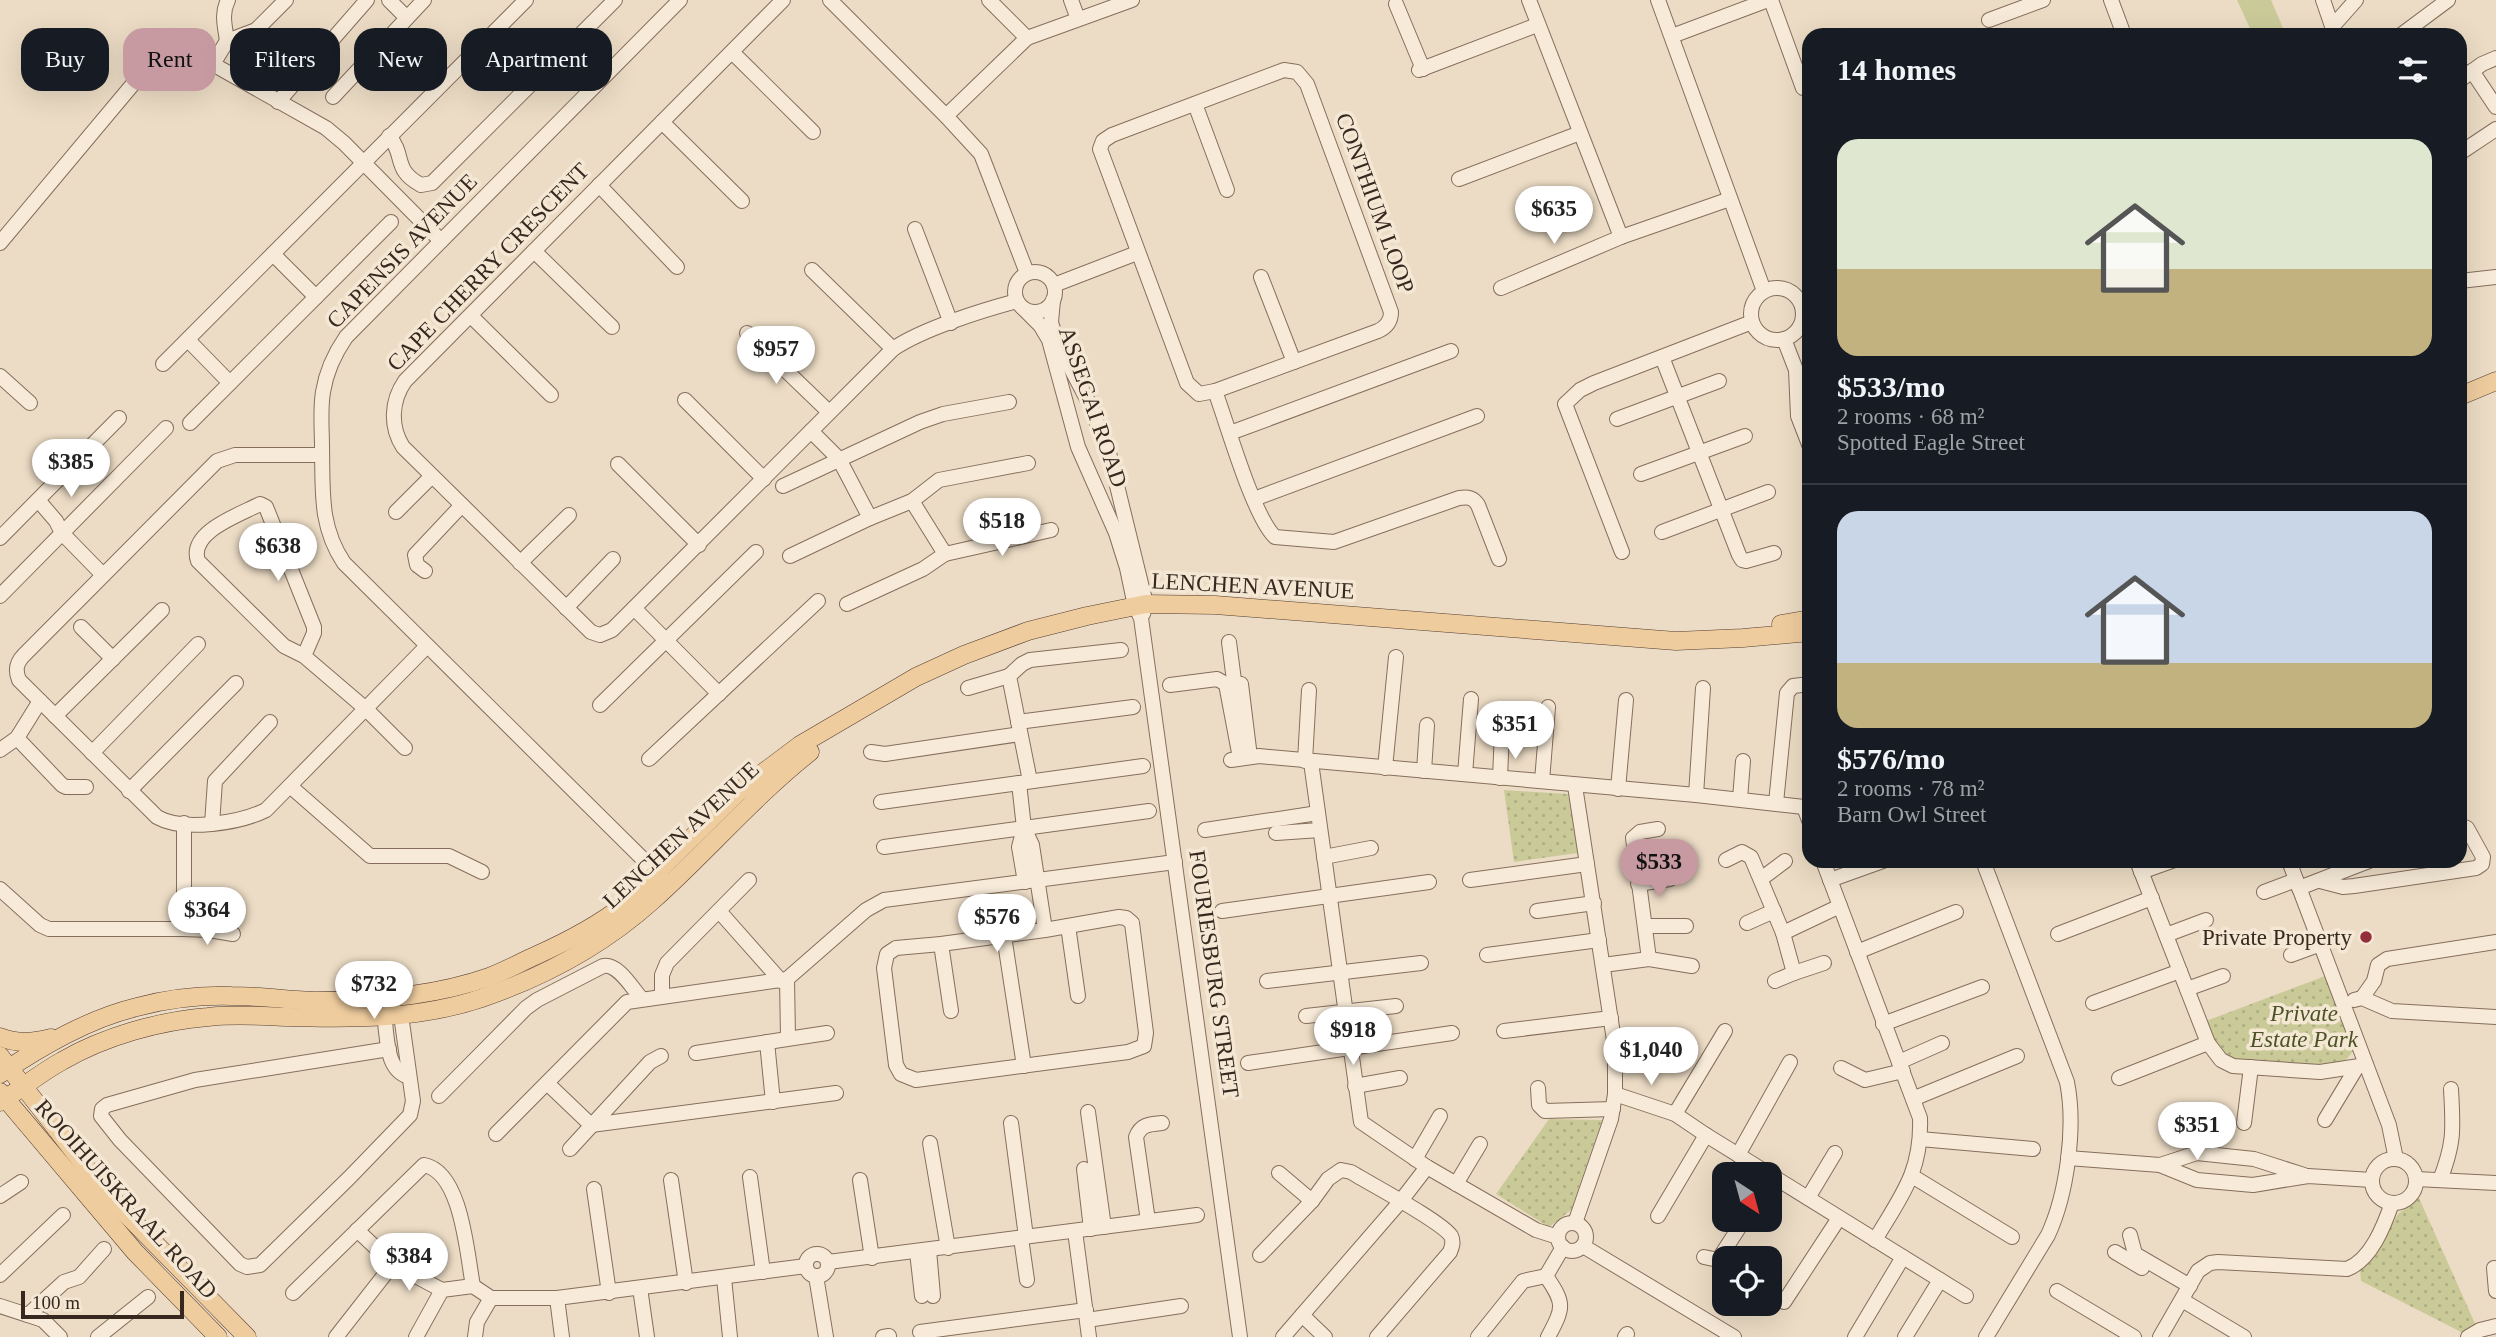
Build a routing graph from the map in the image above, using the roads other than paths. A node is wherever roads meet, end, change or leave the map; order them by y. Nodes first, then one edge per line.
1 (228, 0) edge
2 (286, 0) edge
3 (368, 0) edge
4 (389, 0) edge
5 (424, 0) edge
6 (526, 0) edge
7 (615, 0) edge
8 (680, 0) edge
9 (783, 0) edge
10 (830, 0) edge
11 (989, 0) edge
12 (1071, 0) edge
13 (1132, 0) edge
14 (1529, 0) edge
15 (1658, 0) edge
16 (1770, 0) edge
17 (2043, 0) edge
18 (2111, 0) edge
19 (2323, 0) edge
20 (2356, 0) edge
21 (2448, 0) edge
22 (1396, 4) dead end
23 (407, 18) junction
24 (1078, 19) junction
25 (1989, 20) dead end
26 (1538, 25) junction
27 (2121, 28) edge
28 (2332, 28) edge
29 (2335, 28) edge
30 (2410, 28) edge
31 (1672, 36) junction
32 (1027, 38) junction
33 (227, 41) junction
34 (732, 52) junction
35 (2496, 58) edge
36 (216, 59) edge
37 (216, 66) edge
38 (2467, 75) edge
39 (2467, 77) edge
40 (1802, 85) edge
41 (126, 91) edge
42 (333, 97) dead end
43 (278, 102) junction
44 (1195, 104) junction
45 (2496, 107) edge
46 (946, 116) junction
47 (662, 122) junction
48 (2496, 129) edge
49 (813, 132) dead end
50 (1580, 133) junction
51 (389, 136) junction
52 (2467, 148) edge
53 (363, 163) junction
54 (1459, 179) dead end
55 (598, 185) junction
56 (1227, 190) dead end
57 (1730, 200) junction
58 (743, 201) dead end
59 (391, 222) dead end
60 (915, 229) dead end
61 (1621, 237) junction
62 (441, 241) junction
63 (0, 243) edge
64 (534, 251) junction
65 (1137, 253) junction
66 (273, 254) junction
67 (677, 267) dead end
68 (812, 270) dead end
69 (1027, 273) junction
70 (2496, 277) edge
71 (1261, 278) dead end
72 (2467, 280) edge
73 (1054, 285) junction
74 (1501, 288) dead end
75 (1764, 291) junction
76 (316, 297) junction
77 (1053, 300) junction
78 (1802, 300) edge
79 (1020, 304) junction
80 (471, 316) junction
81 (1802, 317) edge
82 (1752, 322) junction
83 (951, 323) junction
84 (612, 327) dead end
85 (747, 334) dead end
86 (1784, 339) junction
87 (188, 340) junction
88 (893, 349) junction
89 (1451, 351) dead end
90 (1662, 357) junction
91 (1294, 362) junction
92 (163, 364) dead end
93 (1796, 370) junction
94 (0, 376) edge
95 (1802, 377) edge
96 (1719, 381) dead end
97 (2496, 381) edge
98 (230, 383) junction
99 (1215, 391) junction
100 (2467, 393) edge
101 (551, 395) dead end
102 (1678, 396) junction
103 (685, 400) dead end
104 (30, 402) dead end
105 (1009, 402) dead end
106 (829, 412) junction
107 (1477, 416) dead end
108 (119, 418) dead end
109 (1617, 419) dead end
110 (190, 423) dead end
111 (1802, 425) edge
112 (166, 428) dead end
113 (811, 431) junction
114 (1230, 433) junction
115 (1745, 436) dead end
116 (1109, 453) junction
117 (1700, 453) junction
118 (322, 455) junction
119 (839, 459) junction
120 (1083, 461) junction
121 (1028, 463) dead end
122 (618, 464) dead end
123 (1641, 474) dead end
124 (432, 476) junction
125 (764, 478) junction
126 (783, 486) dead end
127 (1768, 492) dead end
128 (1254, 499) junction
129 (38, 500) junction
130 (912, 501) junction
131 (462, 505) junction
132 (1721, 510) junction
133 (396, 512) dead end
134 (569, 515) dead end
135 (870, 518) junction
136 (551, 524) dead end
137 (1051, 530) dead end
138 (1662, 532) dead end
139 (62, 533) junction
140 (0, 538) edge
141 (699, 545) junction
142 (756, 552) dead end
143 (1622, 552) dead end
144 (1774, 553) dead end
145 (945, 554) junction
146 (790, 556) dead end
147 (613, 559) dead end
148 (1499, 559) dead end
149 (518, 561) junction
150 (425, 571) dead end
151 (103, 575) junction
152 (0, 596) edge
153 (818, 601) dead end
154 (847, 604) dead end
155 (566, 608) junction
156 (634, 608) junction
157 (1141, 609) junction
158 (162, 610) dead end
159 (1802, 620) edge
160 (81, 627) dead end
161 (1802, 633) edge
162 (1659, 638) junction
163 (666, 640) junction
164 (1229, 642) dead end
165 (198, 644) dead end
166 (427, 646) junction
167 (1121, 650) dead end
168 (304, 656) junction
169 (1396, 657) dead end
170 (113, 659) junction
171 (1239, 669) dead end
172 (1009, 676) junction
173 (236, 683) dead end
174 (1170, 685) dead end
175 (1802, 685) edge
176 (968, 688) dead end
177 (1309, 690) dead end
178 (1706, 693) dead end
179 (719, 694) junction
180 (1471, 699) dead end
181 (1626, 699) dead end
182 (40, 701) junction
183 (600, 705) dead end
184 (1133, 707) dead end
185 (1548, 707) dead end
186 (366, 709) junction
187 (55, 716) junction
188 (270, 722) dead end
189 (1779, 722) dead end
190 (1427, 725) dead end
191 (1019, 728) junction
192 (1553, 729) dead end
193 (1502, 732) dead end
194 (16, 738) junction
195 (405, 748) dead end
196 (0, 750) edge
197 (871, 752) dead end
198 (92, 753) junction
199 (1241, 758) junction
200 (649, 759) dead end
201 (1743, 761) dead end
202 (1308, 762) junction
203 (1143, 766) dead end
204 (1385, 768) junction
205 (1423, 771) junction
206 (1465, 774) junction
207 (1500, 778) junction
208 (1546, 781) junction
209 (1024, 782) junction
210 (290, 786) junction
211 (1575, 786) junction
212 (86, 787) dead end
213 (1618, 789) junction
214 (129, 791) junction
215 (1699, 795) junction
216 (1740, 799) junction
217 (881, 802) dead end
218 (1774, 803) junction
219 (1802, 806) edge
220 (1149, 811) dead end
221 (1319, 822) junction
222 (184, 823) junction
223 (212, 824) junction
224 (1024, 828) junction
225 (2467, 828) edge
226 (1658, 829) dead end
227 (1206, 833) dead end
228 (1276, 833) dead end
229 (884, 847) dead end
230 (1371, 848) dead end
231 (1324, 857) junction
232 (1726, 860) dead end
233 (1785, 861) dead end
234 (1175, 862) junction
235 (1587, 864) junction
236 (1826, 868) edge
237 (1864, 868) edge
238 (1986, 868) edge
239 (2140, 868) edge
240 (2292, 868) edge
241 (2352, 868) edge
242 (482, 872) dead end
243 (663, 878) junction
244 (1760, 878) junction
245 (1670, 879) dead end
246 (749, 880) dead end
247 (1470, 880) dead end
248 (1830, 880) junction
249 (1031, 881) junction
250 (2320, 881) junction
251 (1429, 882) dead end
252 (1638, 884) junction
253 (2298, 884) junction
254 (0, 889) edge
255 (2264, 892) dead end
256 (1329, 896) junction
257 (2152, 898) junction
258 (1594, 903) junction
259 (1840, 906) junction
260 (719, 911) junction
261 (1222, 911) dead end
262 (1537, 911) dead end
263 (1774, 911) junction
264 (1956, 912) dead end
265 (2206, 920) dead end
266 (1747, 923) dead end
267 (1068, 926) junction
268 (1646, 926) junction
269 (1686, 926) dead end
270 (184, 929) junction
271 (1045, 930) junction
272 (1783, 933) junction
273 (233, 934) dead end
274 (2058, 934) dead end
275 (2166, 935) junction
276 (1004, 936) junction
277 (2496, 942) edge
278 (1600, 943) junction
279 (941, 944) junction
280 (2321, 944) junction
281 (1857, 952) junction
282 (1487, 955) dead end
283 (1547, 955) dead end
284 (2291, 955) dead end
285 (1649, 959) junction
286 (1421, 963) dead end
287 (1824, 963) dead end
288 (1603, 965) junction
289 (1692, 966) dead end
290 (2180, 971) junction
291 (1340, 972) junction
292 (1794, 973) junction
293 (2222, 976) dead end
294 (784, 980) junction
295 (1267, 981) dead end
296 (1775, 981) dead end
297 (1982, 987) dead end
298 (2187, 989) junction
299 (414, 995) junction
300 (662, 996) junction
301 (1078, 996) dead end
302 (642, 998) junction
303 (2362, 998) junction
304 (363, 999) junction
305 (2093, 1003) dead end
306 (2343, 1003) junction
307 (1396, 1006) dead end
308 (951, 1011) dead end
309 (393, 1013) junction
310 (1345, 1013) junction
311 (1306, 1016) dead end
312 (2496, 1017) edge
313 (1611, 1018) junction
314 (1883, 1024) junction
315 (1504, 1031) dead end
316 (1452, 1032) dead end
317 (827, 1033) dead end
318 (68, 1034) junction
319 (1719, 1034) dead end
320 (0, 1037) edge
321 (788, 1038) junction
322 (767, 1042) junction
323 (1942, 1043) dead end
324 (2208, 1043) junction
325 (389, 1049) junction
326 (1350, 1049) junction
327 (696, 1053) dead end
328 (661, 1056) dead end
329 (2017, 1056) dead end
330 (1790, 1062) dead end
331 (1248, 1063) dead end
332 (3, 1066) edge
333 (1024, 1066) junction
334 (1901, 1066) junction
335 (2362, 1066) junction
336 (2250, 1067) junction
337 (1841, 1068) dead end
338 (410, 1077) junction
339 (1400, 1078) dead end
340 (2119, 1078) dead end
341 (547, 1083) junction
342 (1355, 1086) junction
343 (23, 1087) junction
344 (1538, 1088) dead end
345 (2451, 1089) dead end
346 (836, 1093) dead end
347 (439, 1096) dead end
348 (2, 1098) edge
349 (1915, 1098) junction
350 (773, 1102) junction
351 (1614, 1102) junction
352 (1088, 1112) dead end
353 (1671, 1112) junction
354 (1440, 1116) dead end
355 (2325, 1120) dead end
356 (1011, 1123) dead end
357 (1162, 1123) dead end
358 (2244, 1123) dead end
359 (591, 1125) junction
360 (1703, 1133) junction
361 (496, 1134) dead end
362 (1920, 1139) junction
363 (930, 1143) dead end
364 (1480, 1144) dead end
365 (570, 1149) dead end
366 (2033, 1149) dead end
367 (1836, 1153) dead end
368 (1738, 1155) junction
369 (2213, 1155) junction
370 (2068, 1158) junction
371 (2396, 1158) junction
372 (1748, 1162) edge
373 (1421, 1163) junction
374 (2160, 1165) junction
375 (1084, 1169) dead end
376 (1279, 1173) dead end
377 (2308, 1176) junction
378 (750, 1177) dead end
379 (1912, 1177) junction
380 (2416, 1179) junction
381 (671, 1180) dead end
382 (860, 1180) dead end
383 (2211, 1180) junction
384 (2372, 1180) junction
385 (2440, 1180) junction
386 (21, 1182) dead end
387 (2496, 1183) edge
388 (1457, 1184) junction
389 (1782, 1185) edge
390 (594, 1189) dead end
391 (0, 1196) edge
392 (1808, 1198) junction
393 (1312, 1201) junction
394 (1400, 1202) junction
395 (2392, 1203) junction
396 (1657, 1210) dead end
397 (63, 1215) dead end
398 (1197, 1215) dead end
399 (1839, 1218) junction
400 (1148, 1221) junction
401 (1575, 1223) junction
402 (1098, 1228) junction
403 (357, 1230) junction
404 (1075, 1231) junction
405 (1736, 1232) edge
406 (2130, 1235) dead end
407 (2012, 1237) dead end
408 (1023, 1238) junction
409 (1875, 1240) junction
410 (1560, 1242) junction
411 (1583, 1246) junction
412 (948, 1248) junction
413 (104, 1249) dead end
414 (923, 1251) junction
415 (2115, 1252) dead end
416 (1260, 1255) dead end
417 (1704, 1257) dead end
418 (1903, 1257) junction
419 (872, 1258) junction
420 (393, 1264) junction
421 (2494, 1268) dead end
422 (811, 1271) junction
423 (763, 1272) junction
424 (0, 1275) edge
425 (1546, 1276) junction
426 (728, 1277) junction
427 (1027, 1280) dead end
428 (1940, 1280) junction
429 (686, 1283) junction
430 (473, 1286) junction
431 (640, 1288) junction
432 (442, 1290) junction
433 (2057, 1291) dead end
434 (2496, 1291) edge
435 (293, 1293) dead end
436 (608, 1293) junction
437 (2186, 1293) junction
438 (927, 1296) dead end
439 (1966, 1296) dead end
440 (148, 1297) dead end
441 (491, 1298) junction
442 (557, 1298) junction
443 (1784, 1302) dead end
444 (0, 1306) edge
445 (1181, 1306) dead end
446 (2070, 1309) dead end
447 (28, 1315) junction
448 (1086, 1315) junction
449 (1302, 1315) junction
450 (2496, 1326) edge
451 (920, 1332) dead end
452 (735, 1334) edge
453 (240, 1335) edge
454 (1726, 1335) edge
455 (889, 1336) edge
456 (60, 1337) edge
457 (98, 1337) edge
458 (218, 1337) edge
459 (335, 1337) edge
460 (416, 1337) edge
461 (475, 1337) edge
462 (562, 1337) edge
463 (647, 1337) edge
464 (826, 1337) edge
465 (883, 1337) edge
466 (1089, 1337) edge
467 (1240, 1337) edge
468 (1283, 1337) edge
469 (1325, 1337) edge
470 (1377, 1337) edge
471 (1478, 1337) edge
472 (1548, 1337) edge
473 (1855, 1337) edge
474 (1905, 1337) edge
475 (1986, 1337) edge
476 (2115, 1337) edge
477 (2134, 1337) edge
478 (2160, 1337) edge
479 (2244, 1337) edge
480 (2468, 1337) edge

1 - 33 street
2 - 33 street
3 - 43 street
4 - 23 street
5 - 23 street
6 - 51 street
7 - 51 street
8 - 62 street, CAPENSIS AVENUE
9 - 34 street, CAPE CHERRY CRESCENT
10 - 46 street
11 - 32 street
12 - 24 street
13 - 24 street
14 - 26 street
15 - 31 street
16 - 31 street
16 - 40 street
17 - 25 street
18 - 27 street
19 - 28 street
20 - 29 street
21 - 30 street
22 - 26 street
23 - 42 street
24 - 32 street
26 - 50 street
31 - 57 street
32 - 46 street
33 - 36 street
34 - 47 street, CAPE CHERRY CRESCENT
34 - 49 street
35 - 38 street
37 - 43 street
39 - 45 street
41 - 63 street
43 - 53 street
44 - 56 street
44 - 65 street, CONTHIUM LOOP
44 - 91 street, CONTHIUM LOOP
46 - 69 street
47 - 55 street, CAPE CHERRY CRESCENT
47 - 58 street
48 - 52 street
50 - 54 street
50 - 61 street
51 - 53 street
53 - 62 street
53 - 66 street
55 - 64 street, CAPE CHERRY CRESCENT
55 - 67 street
57 - 61 street
57 - 75 street
59 - 76 street
60 - 83 street
61 - 74 street
62 - 118 street, CAPENSIS AVENUE
64 - 80 street, CAPE CHERRY CRESCENT
64 - 84 street
65 - 73 street
65 - 99 street, CONTHIUM LOOP
66 - 76 street
66 - 87 street
68 - 88 street
69 - 73 street
69 - 79 street
70 - 72 street
71 - 91 street
73 - 77 street
75 - 78 street
75 - 82 street
76 - 98 street
77 - 79 street
77 - 116 street, ASSEGAI ROAD
79 - 83 street, CAPE CHERRY CRESCENT
79 - 120 street, ASSEGAI ROAD
80 - 101 street
80 - 124 street, CAPE CHERRY CRESCENT
81 - 86 street
82 - 86 street
82 - 90 street
83 - 88 street, CAPE CHERRY CRESCENT
85 - 106 street
86 - 93 street
87 - 92 street
87 - 98 street
88 - 106 street, CAPE CHERRY CRESCENT
89 - 114 street
90 - 102 street
90 - 143 street
91 - 99 street, CONTHIUM LOOP
93 - 95 street
93 - 111 street
94 - 104 street
96 - 102 street
97 - 100 main road
98 - 110 street
99 - 114 street
102 - 109 street
102 - 117 street
103 - 125 street
105 - 119 street
106 - 113 street, CAPE CHERRY CRESCENT
107 - 128 street
108 - 129 street
112 - 139 street
113 - 119 street
113 - 125 street, CAPE CHERRY CRESCENT
114 - 128 street
115 - 117 street
116 - 120 street
116 - 157 street, ASSEGAI ROAD
117 - 123 street
117 - 132 street
118 - 151 street
118 - 166 street, CAPENSIS AVENUE
119 - 126 street
119 - 135 street
120 - 157 street, ASSEGAI ROAD
121 - 130 street
122 - 141 street
124 - 131 street, CAPE CHERRY CRESCENT
124 - 133 street
125 - 141 street, CAPE CHERRY CRESCENT
127 - 132 street
128 - 148 street
129 - 139 street
129 - 140 street
130 - 135 street
130 - 145 street
131 - 149 street, CAPE CHERRY CRESCENT
131 - 150 street
132 - 138 street
132 - 144 street
134 - 149 street
135 - 146 street
136 - 149 street
137 - 145 street
139 - 151 street
139 - 152 street
141 - 156 street, CAPE CHERRY CRESCENT
142 - 163 street
145 - 154 street
147 - 155 street
149 - 155 street, CAPE CHERRY CRESCENT
151 - 182 street
153 - 179 street
155 - 156 street, CAPE CHERRY CRESCENT
156 - 163 street
157 - 162 main road, LENCHEN AVENUE
157 - 234 street, FOURIESBURG STREET
157 - 243 main road, LENCHEN AVENUE
158 - 170 street
159 - 162 main road, LENCHEN AVENUE
160 - 170 street
161 - 162 main road, LENCHEN AVENUE
163 - 179 street
163 - 183 street
164 - 199 street
165 - 198 street
166 - 186 street
166 - 243 street, CAPENSIS AVENUE
167 - 172 street
168 - 168 street
168 - 186 street
169 - 204 street
170 - 187 street
171 - 199 street
172 - 176 street
172 - 191 street
173 - 214 street
174 - 199 street
175 - 218 street
177 - 202 street
178 - 215 street
179 - 200 street
180 - 206 street
181 - 213 street
182 - 187 street
182 - 194 street
184 - 191 street
185 - 208 street
186 - 195 street
186 - 210 street
187 - 198 street
188 - 223 street
189 - 218 street
190 - 205 street
191 - 197 street
191 - 209 street
192 - 208 street
193 - 207 street
194 - 196 street
194 - 212 street
198 - 214 street
199 - 202 street
201 - 216 street
202 - 204 street
202 - 221 street
203 - 209 street
204 - 205 street
205 - 206 street
206 - 207 street
207 - 208 street
208 - 211 street
209 - 217 street
209 - 224 street
210 - 223 street
210 - 242 street
211 - 213 street
211 - 235 street
213 - 215 street
214 - 222 street
215 - 216 street
216 - 218 street
218 - 219 street
220 - 224 street
221 - 227 street
221 - 228 street
221 - 231 street
222 - 223 street
222 - 270 street
224 - 229 street
224 - 249 street
225 - 250 street
226 - 252 street
230 - 231 street
231 - 256 street
232 - 244 street
233 - 244 street
234 - 249 street
234 - 467 street, FOURIESBURG STREET
235 - 247 street
235 - 258 street
236 - 248 street
237 - 248 street
238 - 370 street
239 - 257 street
240 - 253 street
241 - 250 street
243 - 299 main road, LENCHEN AVENUE
243 - 309 main road, LENCHEN AVENUE
244 - 263 street
245 - 252 street
246 - 260 street
248 - 259 street
249 - 271 street
249 - 294 street
250 - 253 street
251 - 256 street
252 - 268 street
253 - 255 street
253 - 280 street
254 - 270 street
256 - 261 street
256 - 291 street
257 - 274 street
257 - 275 street
258 - 262 street
258 - 278 street
259 - 272 street
259 - 281 street
260 - 294 street
260 - 300 street
263 - 266 street
263 - 272 street
264 - 281 street
265 - 275 street
267 - 271 street
267 - 301 street
267 - 333 street
268 - 269 street
268 - 285 street
270 - 273 street
271 - 276 street
272 - 292 street
275 - 290 street
276 - 279 street
276 - 333 street
277 - 303 street
278 - 282 street
278 - 283 street
278 - 288 street
279 - 308 street
279 - 333 street
280 - 284 street
280 - 306 street
281 - 314 street
285 - 288 street
285 - 289 street
286 - 291 street
287 - 292 street
288 - 313 street
290 - 298 street
290 - 305 street
291 - 295 street
291 - 310 street
292 - 296 street
293 - 298 street
294 - 300 street
294 - 321 street
297 - 314 street
298 - 324 street
299 - 304 main road, LENCHEN AVENUE
299 - 309 street
300 - 302 street
302 - 341 street
302 - 347 street
303 - 306 street
303 - 312 street
304 - 309 street
304 - 318 main road, LENCHEN AVENUE
306 - 335 street
307 - 310 street
309 - 325 street
309 - 338 street
309 - 343 main road, LENCHEN AVENUE
310 - 311 street
310 - 326 street
313 - 315 street
313 - 351 street
314 - 334 street
316 - 326 street
317 - 321 street
318 - 320 main road
318 - 332 main road, LENCHEN AVENUE
319 - 353 street
321 - 322 street
322 - 327 street
322 - 350 street
323 - 334 street
324 - 336 street
324 - 340 street
325 - 338 street
325 - 338 street
326 - 331 street
326 - 342 street
328 - 359 street
329 - 349 street
330 - 368 street
332 - 343 main road, ROOIHUISKRAAL ROAD
334 - 337 street
334 - 349 street
335 - 336 street
335 - 355 street
335 - 371 street
336 - 358 street
339 - 342 street
341 - 359 street
341 - 361 street
342 - 373 street
343 - 348 main road, LENCHEN AVENUE
343 - 453 main road, ROOIHUISKRAAL ROAD
344 - 351 street
345 - 385 street
346 - 350 street
348 - 458 main road, ROOIHUISKRAAL ROAD
349 - 362 street
350 - 359 street
351 - 353 street
351 - 401 street
352 - 402 street
353 - 360 street
354 - 373 street
356 - 408 street
357 - 400 street
359 - 365 street
360 - 368 street
360 - 396 street
362 - 366 street
362 - 379 street
363 - 412 street
364 - 388 street
367 - 392 street
368 - 372 street
369 - 374 street
369 - 377 street
369 - 383 street
370 - 374 street
370 - 475 street
371 - 380 street
371 - 384 street
373 - 388 street
373 - 394 street
374 - 383 street
375 - 402 street
376 - 393 street
377 - 383 street
377 - 384 street
378 - 423 street
379 - 407 street
379 - 409 street
380 - 385 street
380 - 395 street
381 - 429 street
382 - 419 street
384 - 395 street
385 - 387 street
386 - 391 street
388 - 410 street
389 - 392 street
390 - 436 street
392 - 399 street
393 - 394 street
393 - 416 street
394 - 449 street
394 - 470 street
395 - 437 street
397 - 424 street
398 - 400 street
399 - 409 street
399 - 443 street
400 - 402 street
401 - 410 street
401 - 411 street
402 - 404 street
403 - 420 street
403 - 430 street
403 - 435 street
404 - 408 street
404 - 448 street
405 - 417 street
406 - 437 street
408 - 412 street
408 - 427 street
409 - 418 street
410 - 411 street
410 - 425 street
411 - 454 street
412 - 414 street
413 - 447 street
414 - 419 street
414 - 438 street
415 - 437 street
418 - 428 street
418 - 473 street
419 - 422 street
420 - 432 street
420 - 459 street
421 - 434 street
422 - 423 street
422 - 464 street
423 - 426 street
425 - 471 street
425 - 472 street
426 - 429 street
426 - 452 street
428 - 439 street
428 - 474 street
429 - 431 street
430 - 432 street
430 - 441 street
431 - 436 street
431 - 463 street
432 - 460 street
433 - 477 street
436 - 442 street
437 - 478 street
437 - 479 street
440 - 457 street
441 - 442 street
441 - 461 street
442 - 462 street
444 - 447 street
445 - 448 street
446 - 476 street
447 - 456 street
448 - 451 street
448 - 466 street
449 - 468 street
449 - 469 street
450 - 480 street
455 - 465 street

